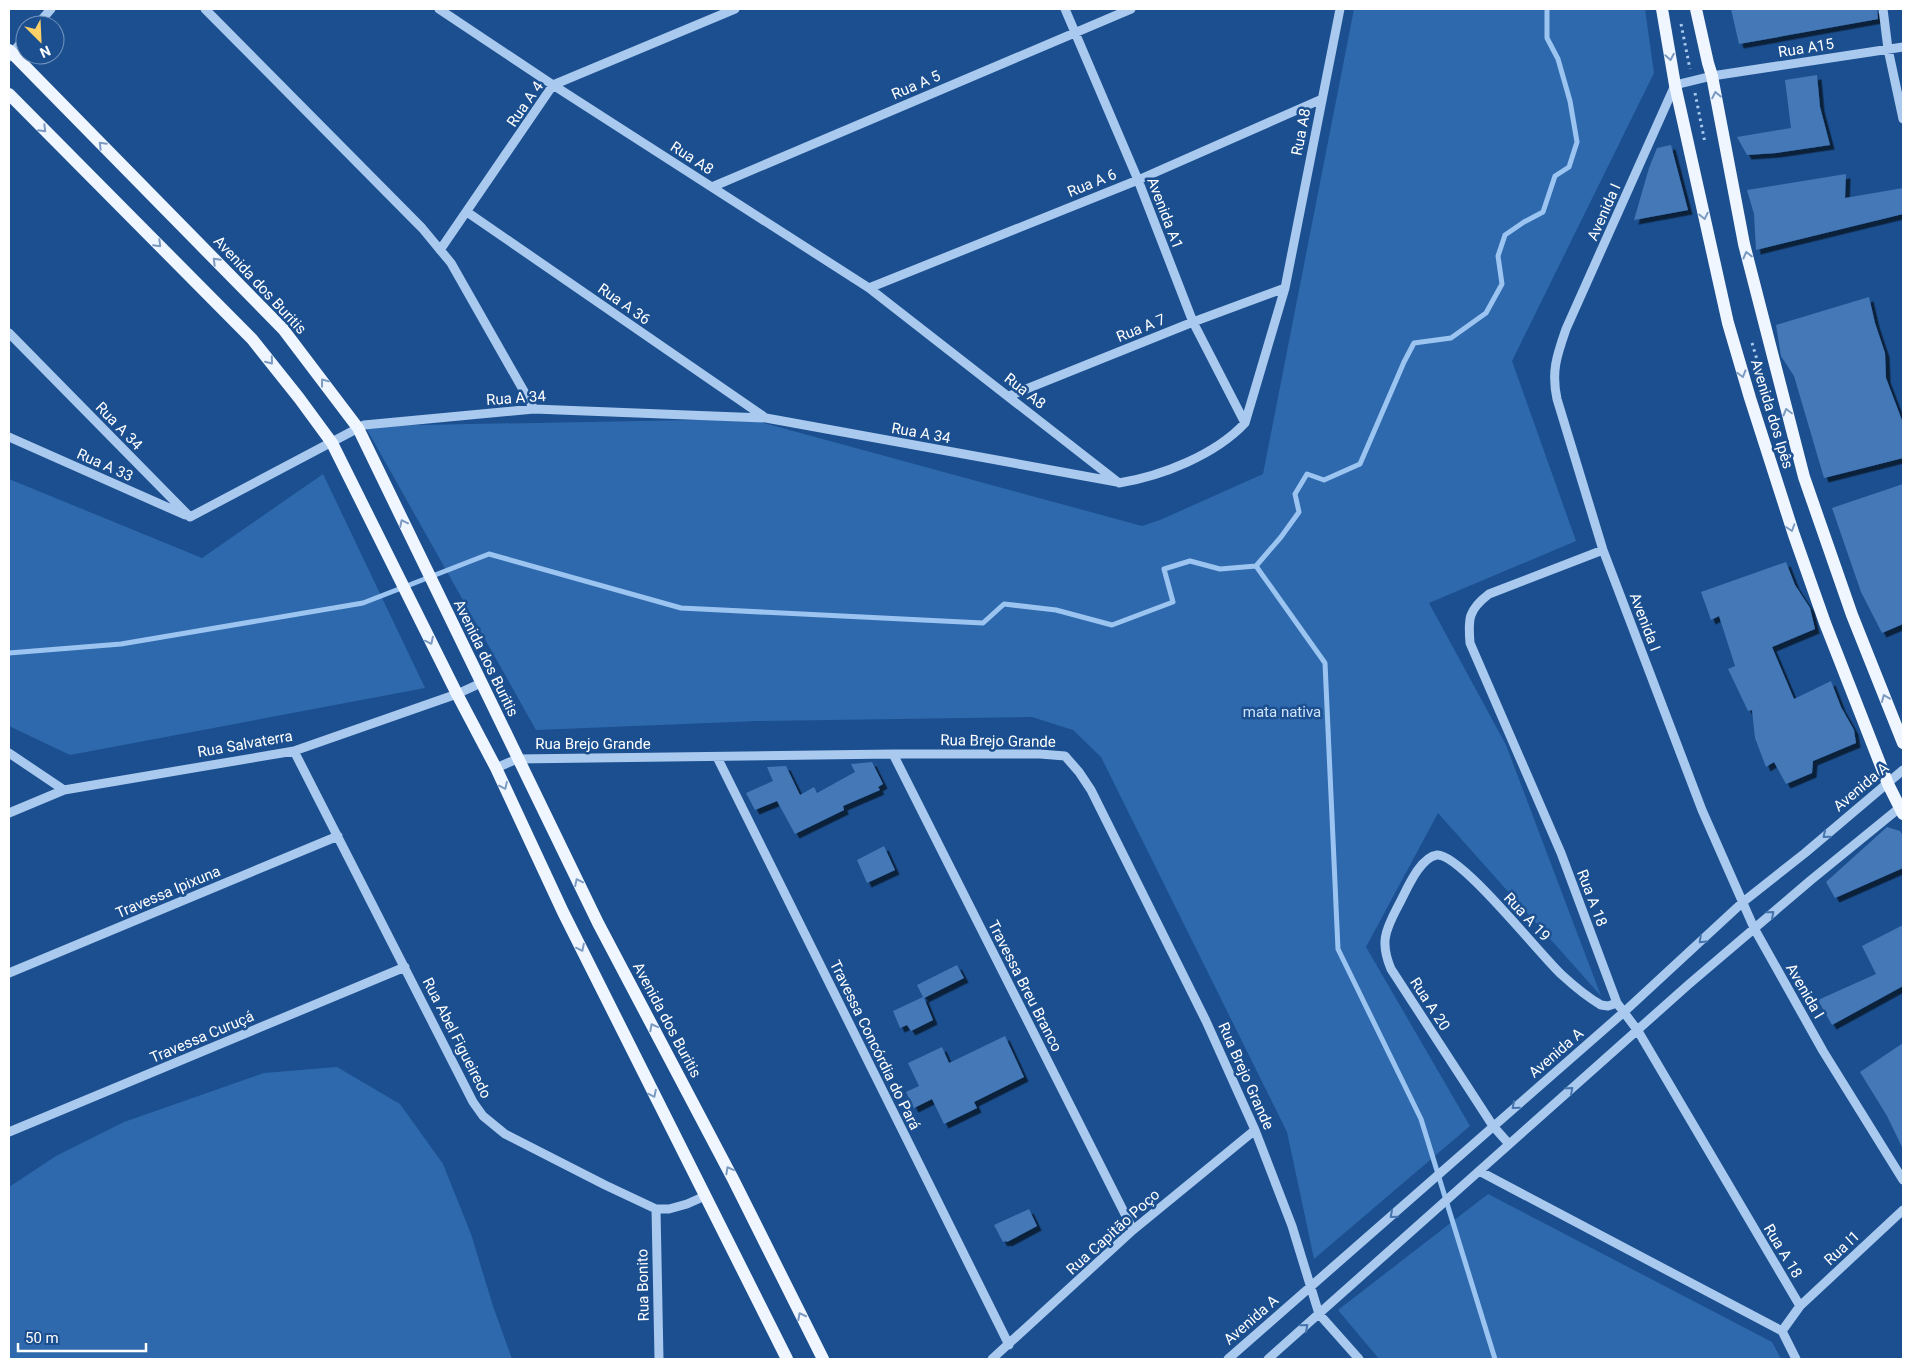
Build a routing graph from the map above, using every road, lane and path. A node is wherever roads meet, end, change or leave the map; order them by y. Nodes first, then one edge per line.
1 (205, 9) edge
2 (439, 9) edge
3 (735, 9) edge
4 (1065, 9) edge
5 (1131, 9) edge
6 (1340, 9) edge
7 (1662, 9) edge
8 (1696, 9) edge
9 (1883, 9) edge
10 (1075, 32) junction
11 (1903, 47) edge
12 (1888, 49) junction
13 (10, 54) edge
14 (1712, 76) junction
15 (553, 85) junction
16 (1676, 85) junction
17 (9, 94) edge
18 (1322, 99) junction
19 (1903, 119) edge
20 (1138, 180) junction
21 (712, 187) junction
22 (467, 212) junction
23 (440, 250) junction
24 (869, 288) junction
25 (1284, 288) junction
26 (1193, 322) junction
27 (9, 333) edge
28 (1009, 396) junction
29 (534, 408) junction
30 (766, 418) junction
31 (1245, 423) junction
32 (358, 428) junction
33 (9, 437) edge
34 (332, 443) junction
35 (1119, 483) junction
36 (190, 518) junction
37 (1603, 550) junction
38 (481, 683) junction
39 (457, 694) junction
40 (1903, 744) edge
41 (294, 750) junction
42 (9, 753) edge
43 (893, 754) junction
44 (717, 757) junction
45 (517, 758) junction
46 (496, 768) junction
47 (1903, 770) edge
48 (1888, 784) junction
49 (64, 790) junction
50 (1902, 809) edge
51 (9, 813) edge
52 (338, 836) junction
53 (1418, 868) joint
54 (1743, 902) junction
55 (1754, 928) junction
56 (405, 967) junction
57 (9, 973) edge
58 (1617, 1003) junction
59 (1624, 1012) junction
60 (1638, 1031) junction
61 (1493, 1126) junction
62 (1255, 1130) junction
63 (9, 1132) edge
64 (1509, 1144) junction
65 (1479, 1171) junction
66 (1903, 1180) edge
67 (705, 1196) junction
68 (656, 1209) junction
69 (1903, 1210) edge
70 (1133, 1230) junction
71 (1311, 1286) junction
72 (1800, 1306) junction
73 (1320, 1314) junction
74 (1782, 1332) junction
75 (1009, 1345) junction
76 (659, 1359) edge
77 (787, 1359) edge
78 (823, 1359) edge
79 (992, 1359) edge
80 (1228, 1359) edge
81 (1268, 1359) edge
82 (1358, 1359) edge
83 (1796, 1359) edge

1 - 23 street
2 - 15 street, Rua A8
3 - 15 street, Rua A 4
4 - 10 street, Avenida A1
5 - 10 street, Rua A 5
6 - 18 street, Rua A8
7 -> 16 main road, Avenida dos Ipês
8 - 14 main road, Avenida dos Ipês
9 - 12 street
10 - 20 street, Avenida A1
10 - 21 street, Rua A 5
11 - 12 street, Rua A15
12 - 14 street, Rua A15
12 - 19 street
32 -> 13 main road, Avenida dos Buritis
14 - 16 street
40 -> 14 main road, Avenida dos Ipês
15 - 21 street, Rua A8
15 - 22 street, Rua A 4
16 - 37 street, Avenida I
16 -> 48 main road, Avenida dos Ipês
17 -> 34 main road
18 - 20 street, Rua A 6
18 - 25 street, Rua A8
20 - 24 street, Rua A 6
20 - 26 street, Avenida A1
21 - 24 street, Rua A8
22 - 23 street, Rua A 4
22 - 30 street, Rua A 36
23 - 29 street
24 - 28 street, Rua A8
25 - 26 street, Rua A 7
25 - 31 street, Rua A8
26 - 28 street, Rua A 7
26 - 31 street, Avenida A1
27 - 36 street, Rua A 34
28 - 35 street, Rua A8
29 - 30 street, Rua A 34
29 - 32 street, Rua A 34
30 - 35 street, Rua A 34
31 - 35 street
32 - 34 street, Rua A 34
38 -> 32 main road, Avenida dos Buritis
33 - 36 street, Rua A 33
34 - 36 street, Rua A 34
34 -> 39 main road
37 - 54 street, Avenida I
37 - 58 street, Rua A 18
38 - 39 street, Rua Salvaterra
38 - 45 main road, Avenida dos Buritis
39 - 41 street, Rua Salvaterra
39 - 46 main road
41 - 49 street, Rua Salvaterra
41 - 52 street, Rua Abel Figueiredo
42 - 49 street
43 - 44 street, Rua Brejo Grande
43 - 62 street, Rua Brejo Grande
43 - 70 street, Travessa Breu Branco
44 - 45 street, Rua Brejo Grande
44 - 75 street, Travessa Concórdia do Pará
45 - 46 street, Rua Brejo Grande
78 -> 45 main road, Avenida dos Buritis
46 -> 67 main road
47 - 48 street, Avenida A
48 - 50 main road, Avenida dos Ipês
48 -> 54 street, Avenida A
49 - 51 street, Rua Salvaterra
55 -> 50 street
52 - 56 street, Rua Abel Figueiredo
52 - 57 street, Travessa Ipixuna
53 - 58 street, Rua A 19
53 - 61 street, Rua A 20
54 - 55 street, Avenida I
54 -> 59 street, Avenida A
55 - 60 street
55 - 66 street, Avenida I
56 - 63 street, Travessa Curuçá
56 - 68 street, Rua Abel Figueiredo
58 - 59 street, Rua A 18
59 - 60 street, Rua A 18
59 -> 61 street, Avenida A
64 -> 60 street
60 - 72 street, Rua A 18
61 - 64 street, Rua A 20
61 -> 71 street, Avenida A
62 - 70 street, Rua Capitão Poço
62 - 71 street, Rua Brejo Grande
64 - 65 street
65 - 73 street
65 - 74 street
67 - 68 street
67 - 77 main road
68 - 76 street, Rua Bonito
69 - 72 street, Rua I1
70 - 75 street, Rua Capitão Poço
71 - 73 street, Rua Brejo Grande
71 - 80 street, Avenida A
72 - 74 street, Rua I1
81 -> 73 street
73 - 82 street
74 - 83 street
75 - 79 street, Rua Capitão Poço

